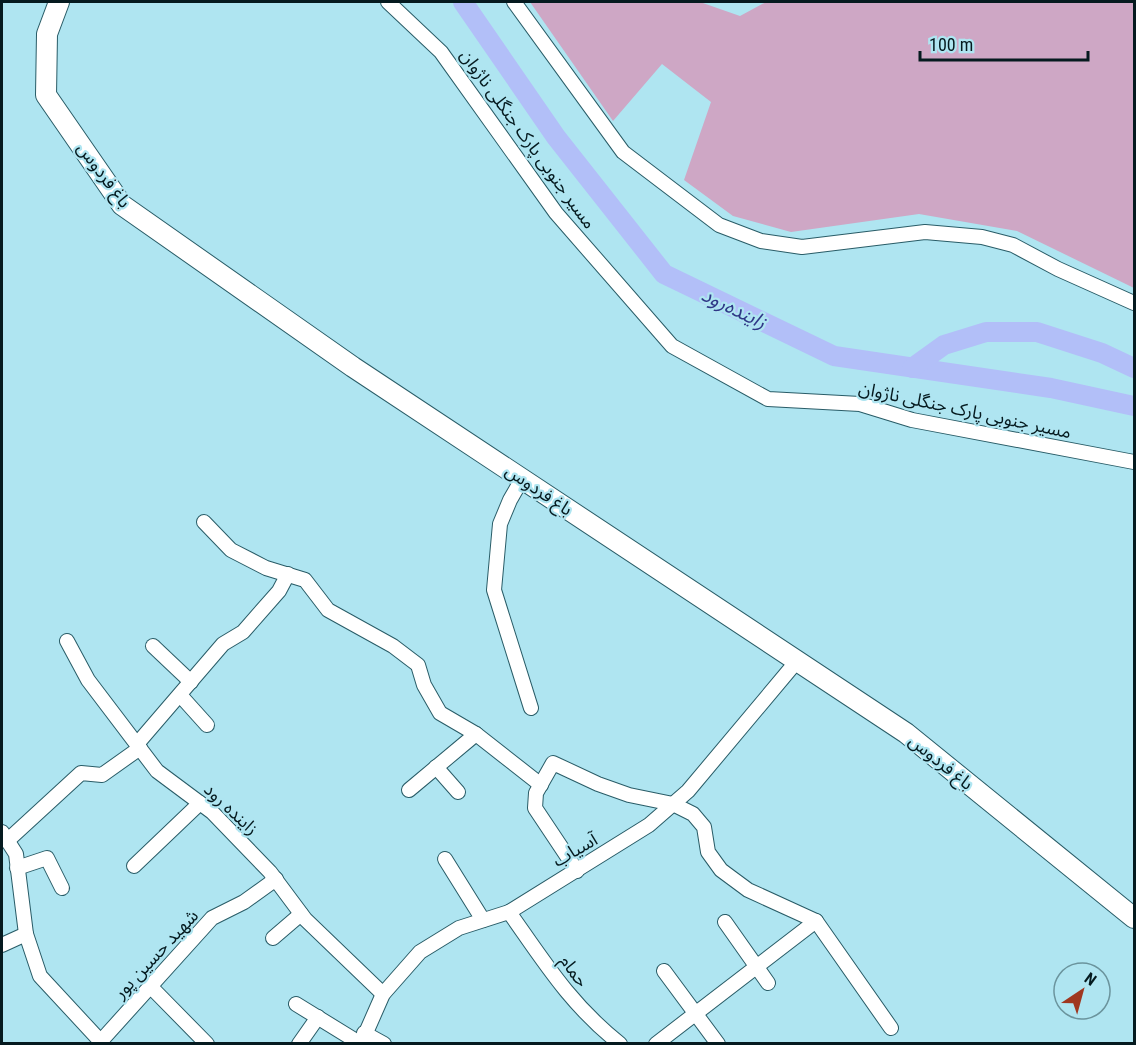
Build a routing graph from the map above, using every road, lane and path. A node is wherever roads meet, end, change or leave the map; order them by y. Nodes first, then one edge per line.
1 (59, 2) edge
2 (388, 2) edge
3 (514, 2) edge
4 (1134, 303) edge
5 (1134, 462) edge
6 (522, 479) junction
7 (204, 522) dead end
8 (288, 574) junction
9 (67, 641) dead end
10 (153, 646) dead end
11 (797, 661) junction
12 (191, 682) junction
13 (180, 695) junction
14 (531, 708) dead end
15 (207, 724) dead end
16 (476, 734) junction
17 (138, 746) junction
18 (436, 767) junction
19 (541, 785) junction
20 (409, 790) dead end
21 (458, 792) dead end
22 (200, 803) junction
23 (673, 804) junction
24 (5, 843) edge
25 (445, 859) dead end
26 (134, 866) dead end
27 (17, 868) junction
28 (577, 871) junction
29 (276, 879) junction
30 (62, 888) dead end
31 (509, 912) junction
32 (301, 914) junction
33 (1134, 918) edge
34 (483, 920) junction
35 (816, 921) junction
36 (724, 922) dead end
37 (26, 934) junction
38 (273, 938) dead end
39 (2, 945) edge
40 (757, 967) junction
41 (664, 971) dead end
42 (768, 983) dead end
43 (150, 986) junction
44 (383, 994) junction
45 (296, 1004) dead end
46 (695, 1014) junction
47 (318, 1017) junction
48 (891, 1028) dead end
49 (362, 1040) edge
50 (611, 1041) edge
51 (102, 1042) edge
52 (207, 1044) edge
53 (299, 1044) edge
54 (384, 1044) edge
55 (656, 1044) edge
56 (718, 1044) edge

1 - 6 street, باغ فردوس
2 - 5 street, مسیر جنوبی پارک جنگلی ناژوان
3 - 4 street
6 - 11 street, باغ فردوس
6 - 14 street
7 - 8 street
8 - 12 street
8 - 16 street
9 - 17 street, زاینده رود
10 - 12 street
11 - 23 street, آسیاب
11 - 33 street, باغ فردوس
12 - 13 street
13 - 15 street
13 - 17 street
16 - 18 street
16 - 19 street
17 - 22 street, زاینده رود
17 - 24 street
18 - 20 street
18 - 21 street
19 - 23 street
19 - 28 street
22 - 26 street
22 - 29 street, زاینده رود
23 - 28 street, آسیاب
23 - 35 street
24 - 27 street
25 - 34 street
27 - 30 street
27 - 37 street
28 - 31 street, آسیاب
29 - 32 street, زاینده رود
29 - 43 street, شهید حسین پور
31 - 34 street, آسیاب
31 - 50 street, حمام
32 - 38 street
32 - 44 street, زاینده رود
34 - 44 street, آسیاب
35 - 40 street
35 - 48 street
36 - 40 street
37 - 39 street
37 - 51 street
40 - 42 street
40 - 46 street
41 - 46 street
43 - 51 street, شهید حسین پور
43 - 52 street
44 - 49 street, آسیاب
45 - 47 street
46 - 55 street
46 - 56 street
47 - 49 street
47 - 53 street
49 - 54 street

